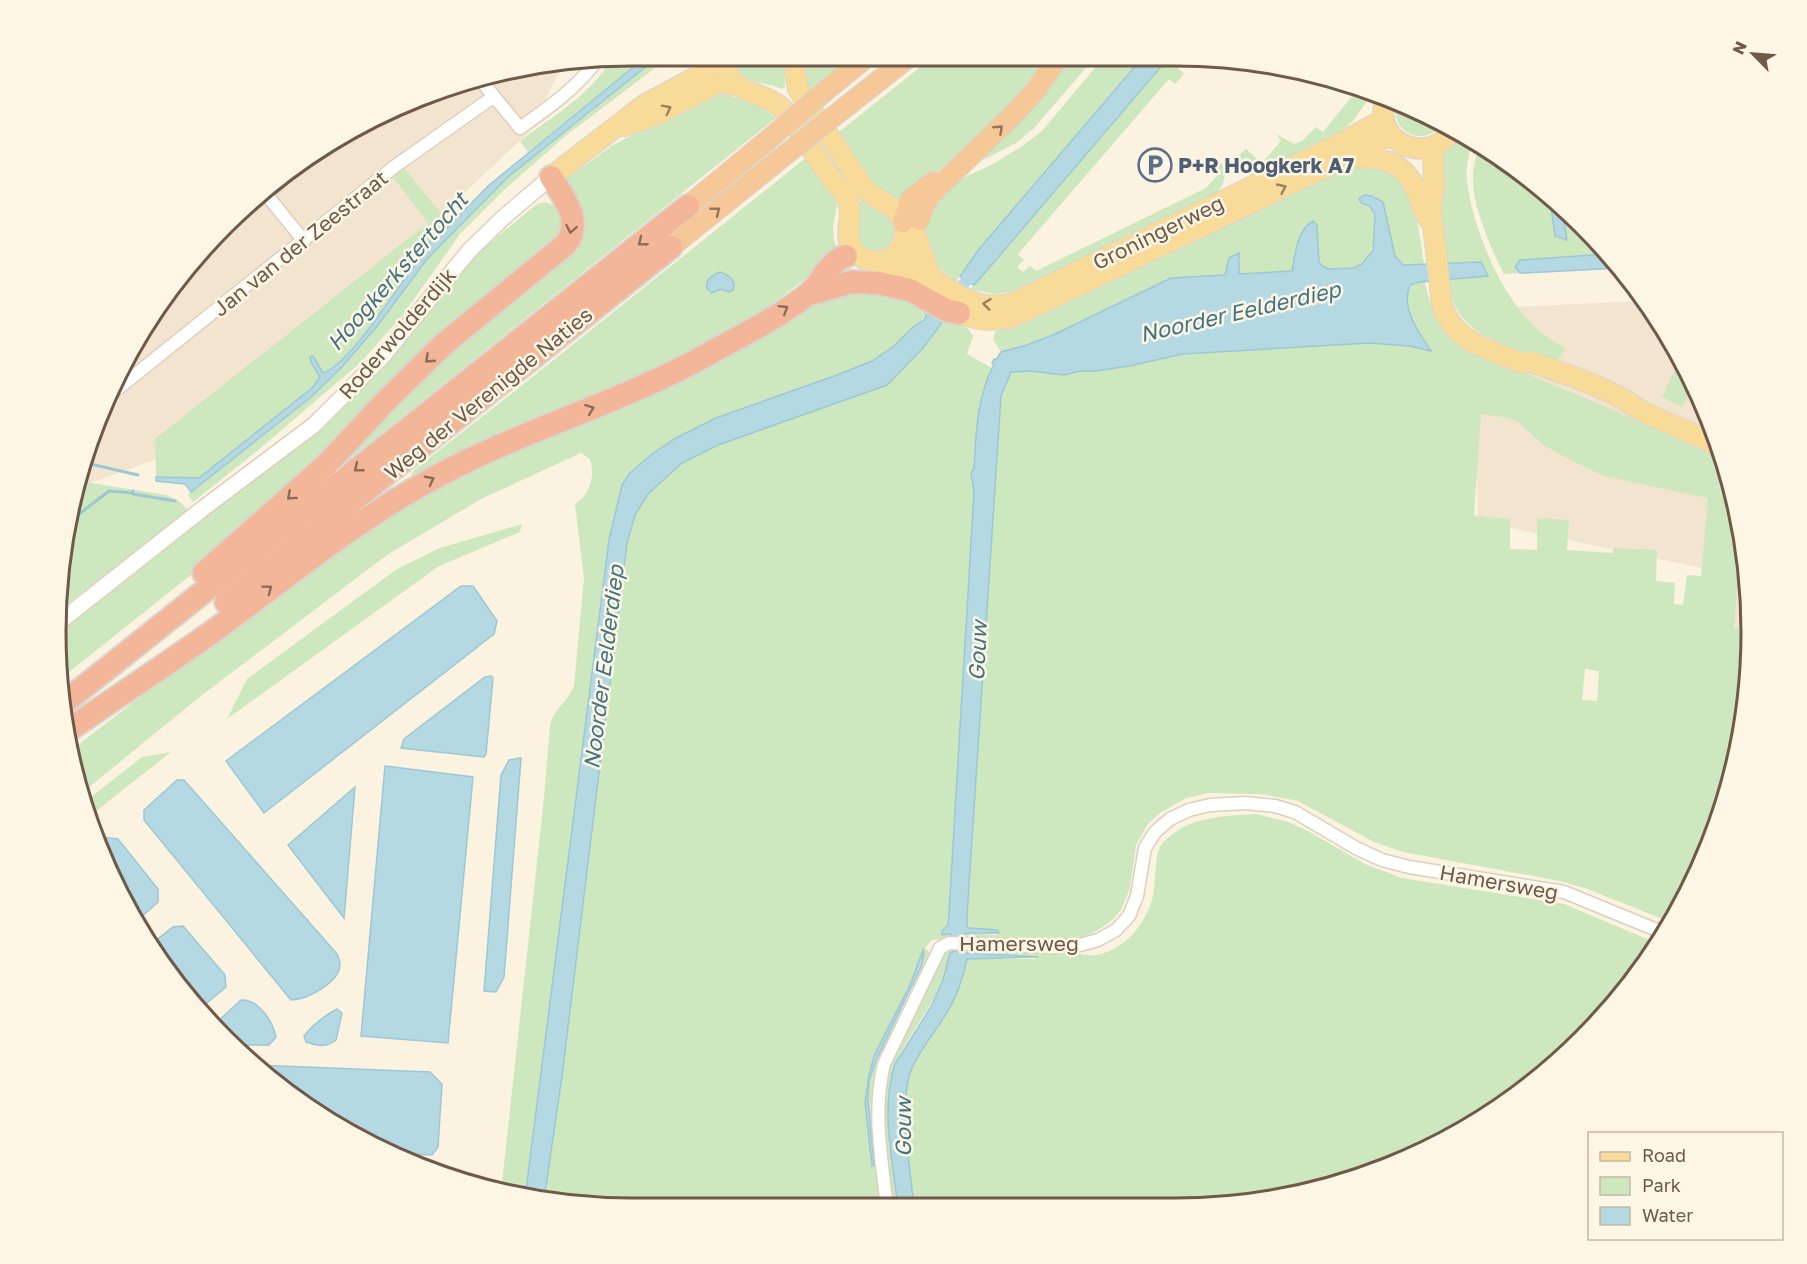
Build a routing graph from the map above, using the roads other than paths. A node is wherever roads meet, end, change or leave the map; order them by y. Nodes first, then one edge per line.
1 (708, 66) edge
2 (726, 66) edge
3 (796, 66) edge
4 (856, 66) edge
5 (897, 66) edge
6 (1052, 66) edge
7 (592, 67) edge
8 (485, 85) edge
9 (735, 85) junction
10 (494, 97) junction
11 (1385, 109) edge
12 (613, 130) junction
13 (1447, 136) edge
14 (1393, 137) junction
15 (1424, 147) junction
16 (1347, 157) junction
17 (551, 177) junction
18 (269, 197) edge
19 (688, 206) joint
20 (1432, 217) junction
21 (910, 236) junction
22 (304, 241) junction
23 (671, 247) joint
24 (851, 255) junction
25 (888, 270) junction
26 (808, 294) junction
27 (950, 304) junction
28 (121, 388) edge
29 (1707, 440) edge
30 (66, 617) edge
31 (73, 696) edge
32 (74, 725) edge
33 (74, 726) edge
34 (1656, 930) edge
35 (886, 1198) edge

1 - 12 main road, Roderwolderdijk
2 - 9 main road
3 - 21 main road
4 - 19 highway, Weg der Verenigde Naties, bridge
23 -> 5 highway, Weg der Verenigde Naties, bridge
21 -> 6 highway
7 - 10 street
8 - 10 street
12 -> 9 main road, Roderwolderdijk
9 - 24 main road
10 - 22 street, Jan van der Zeestraat
11 - 14 main road
11 -> 27 main road, Groningerweg
12 - 17 main road, Roderwolderdijk
13 - 15 main road
14 - 15 main road
14 - 16 main road, Groningerweg
15 - 20 main road
16 - 20 main road
27 -> 16 main road, Groningerweg
17 - 30 street, Roderwolderdijk
17 -> 31 highway
18 - 22 street
19 -> 31 highway, Weg der Verenigde Naties
20 - 29 main road
21 - 24 main road
21 - 25 main road
21 - 27 main road, Groningerweg
22 - 28 street, Jan van der Zeestraat
23 - 32 highway, Weg der Verenigde Naties
24 - 25 main road
24 - 26 highway
25 - 27 main road
26 - 27 highway
33 -> 26 highway
34 - 35 street, Hamersweg

